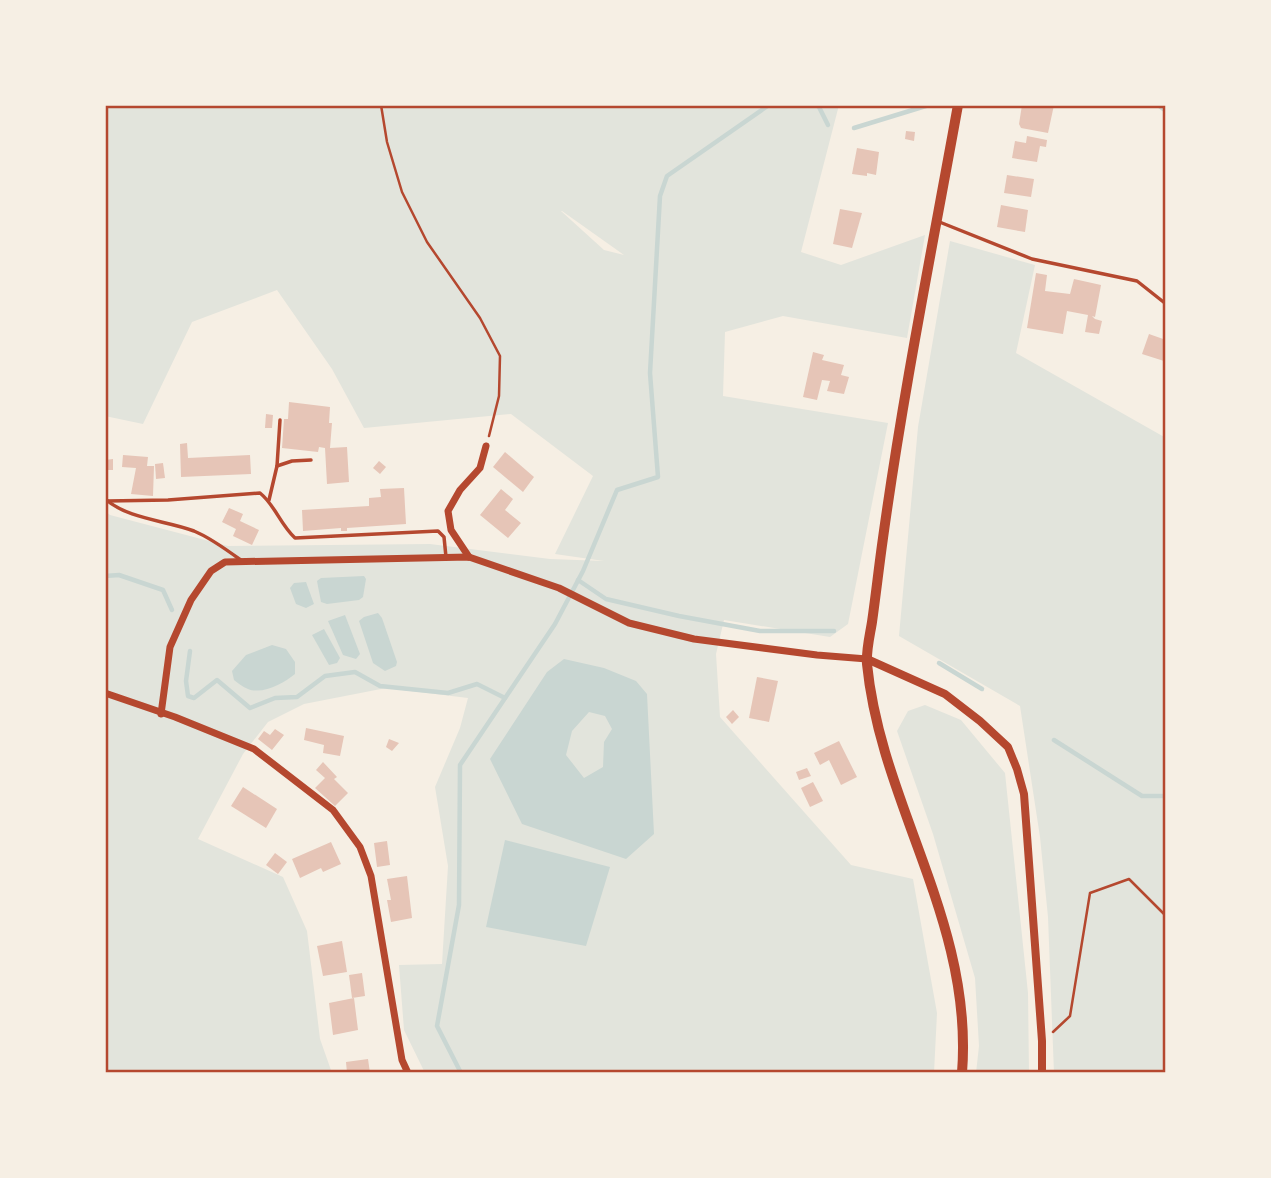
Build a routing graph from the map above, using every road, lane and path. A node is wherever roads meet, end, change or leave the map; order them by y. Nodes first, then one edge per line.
1 (381, 105) edge
2 (958, 105) edge
3 (937, 221) junction
4 (1166, 304) edge
5 (281, 420) dead end
6 (486, 446) joint
7 (311, 460) dead end
8 (277, 466) junction
9 (106, 500) edge
10 (270, 500) junction
11 (469, 557) junction
12 (446, 559) junction
13 (243, 562) junction
14 (867, 659) junction
15 (105, 693) edge
16 (161, 713) junction
17 (1166, 916) edge
18 (1042, 1041) junction
19 (408, 1073) edge
20 (962, 1073) edge
21 (1042, 1073) edge

1 - 6 path
2 - 3 main road
3 - 4 lane
3 - 14 main road
5 - 8 lane
6 - 11 street
7 - 8 lane
8 - 10 lane
9 - 10 lane
9 - 13 lane
10 - 12 lane
11 - 12 street
11 - 14 street
12 - 13 street
13 - 16 street
14 - 18 street
14 - 20 main road
15 - 16 street
16 - 19 street
17 - 18 path
18 - 21 street

